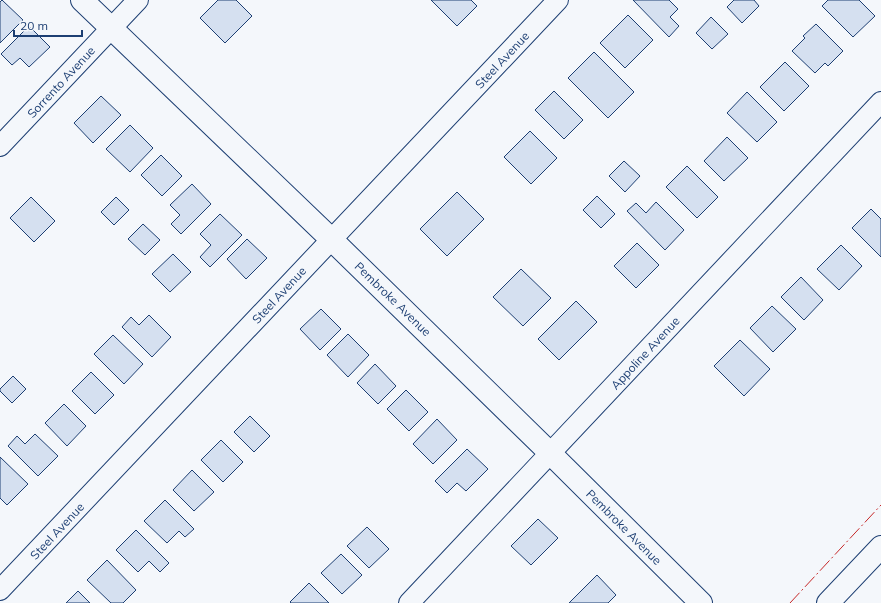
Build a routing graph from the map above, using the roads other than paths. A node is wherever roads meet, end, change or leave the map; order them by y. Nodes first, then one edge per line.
1 (82, 0) edge
2 (138, 0) edge
3 (558, 0) edge
4 (111, 29) junction
5 (881, 102) edge
6 (0, 146) edge
7 (332, 240) junction
8 (550, 453) junction
9 (881, 547) edge
10 (0, 590) edge
11 (409, 603) edge
12 (700, 603) edge
13 (828, 603) edge

1 - 4 street, Pembroke Avenue
2 - 4 street, Sorrento Avenue
3 - 7 street, Steel Avenue
4 - 6 street, Sorrento Avenue
4 - 7 street, Pembroke Avenue
5 - 8 street, Appoline Avenue
7 - 8 street, Pembroke Avenue
7 - 10 street, Steel Avenue
8 - 11 street, Appoline Avenue
8 - 12 street, Pembroke Avenue
9 - 13 street

